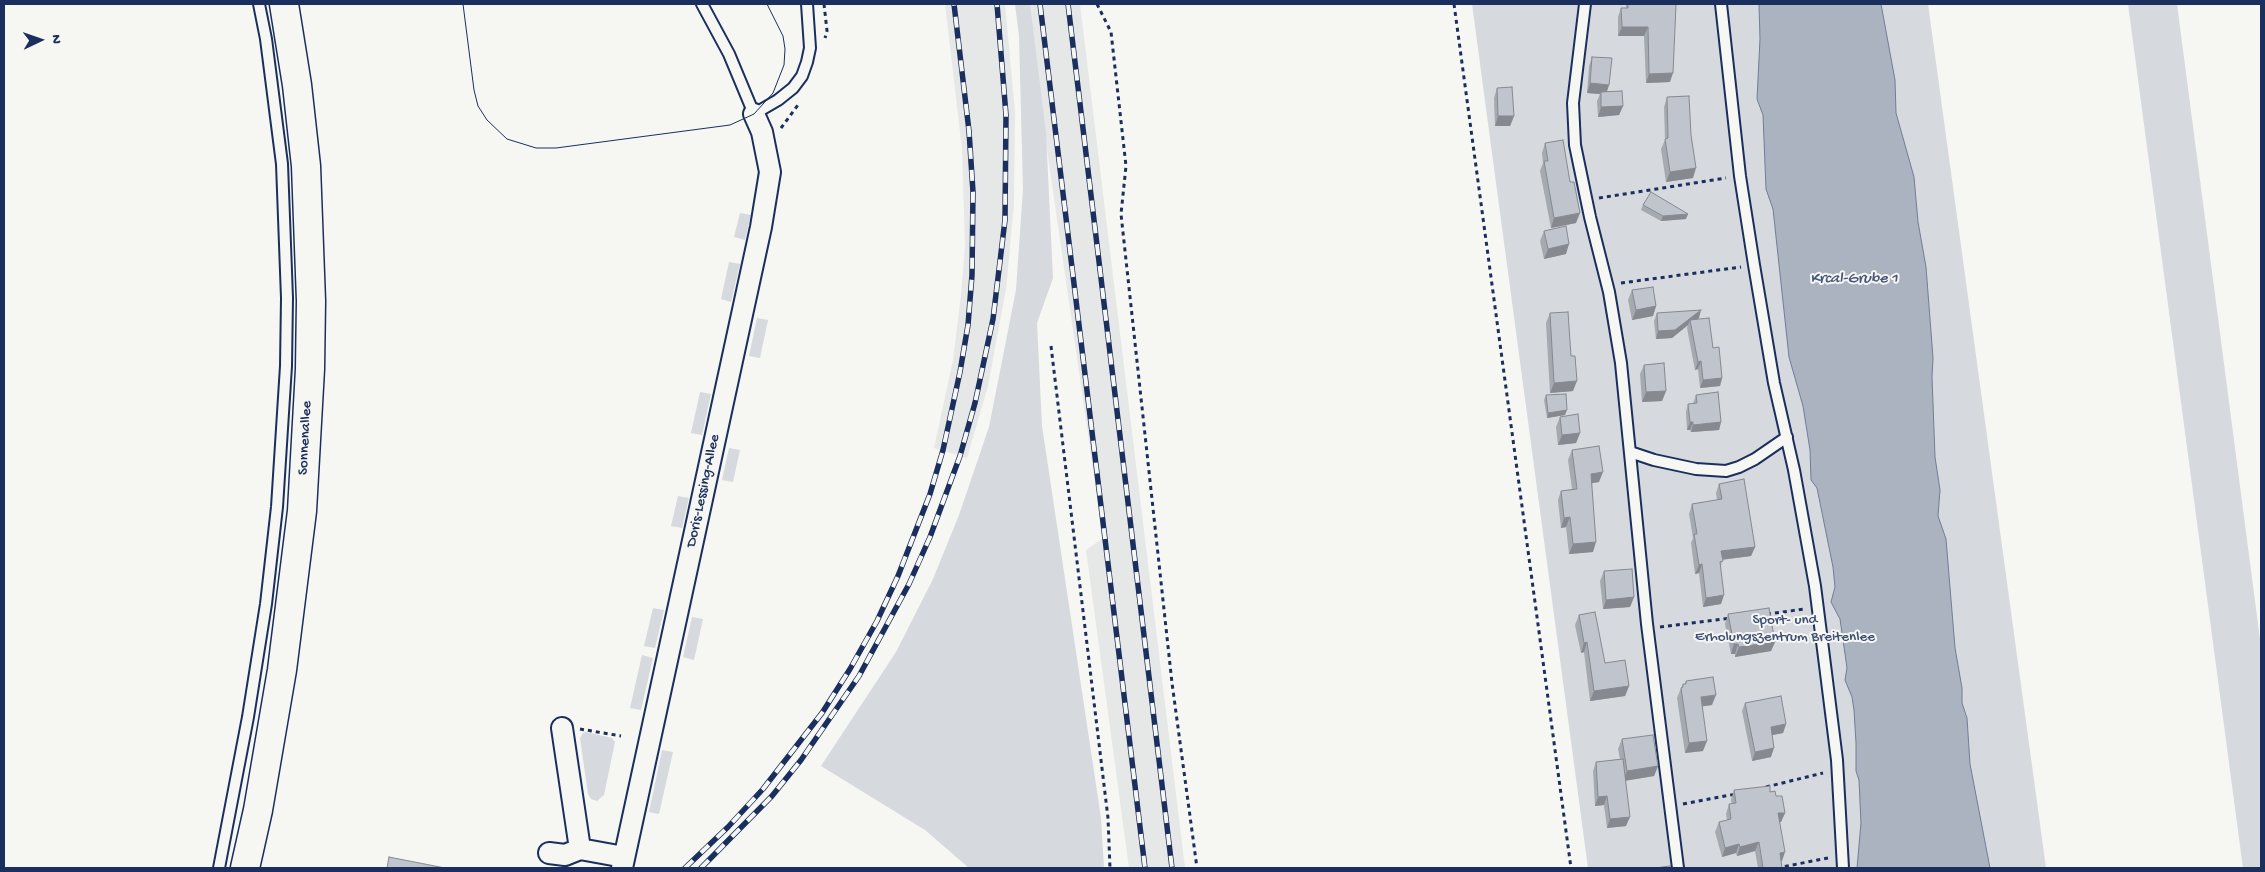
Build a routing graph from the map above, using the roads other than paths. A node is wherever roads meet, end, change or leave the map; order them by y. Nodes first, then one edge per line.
1 (259, 4) edge
2 (284, 4) edge
3 (702, 4) edge
4 (807, 4) edge
5 (1586, 4) edge
6 (1721, 4) edge
7 (754, 114) junction
8 (1787, 437) junction
9 (1630, 452) junction
10 (569, 729) road end
11 (580, 848) junction
12 (549, 852) dead end
13 (623, 863) edge
14 (219, 868) edge
15 (245, 868) edge
16 (1678, 868) edge
17 (1842, 868) edge

1 - 14 lane
2 - 15 street, Sonnenallee
3 - 7 lane
4 - 7 lane
5 - 9 lane
6 - 8 lane
7 - 13 street, Doris-Lessing-Allee
8 - 9 lane
8 - 17 lane
9 - 16 lane
10 - 11 street
11 - 12 street
11 - 13 street

